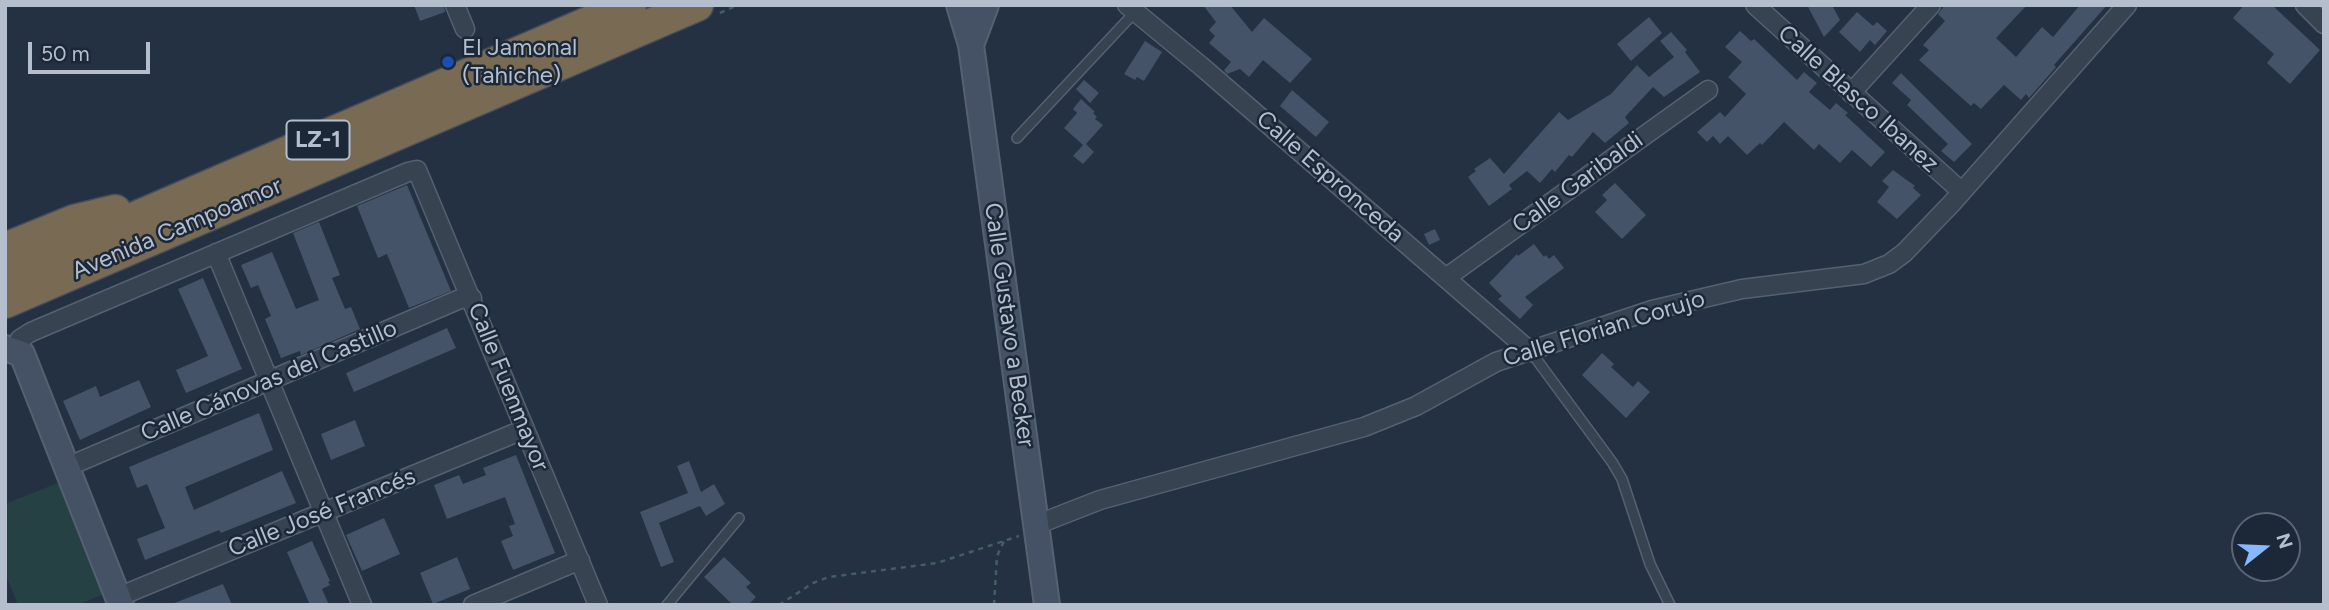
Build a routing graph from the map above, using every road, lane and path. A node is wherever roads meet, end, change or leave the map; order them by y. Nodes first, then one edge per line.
1 (455, 5) edge
2 (630, 5) edge
3 (738, 5) edge
4 (959, 5) edge
5 (986, 5) edge
6 (1755, 5) edge
7 (1931, 5) edge
8 (2127, 5) edge
9 (2305, 5) edge
10 (1131, 8) edge
11 (707, 10) edge
12 (2324, 24) edge
13 (465, 29) dead end
14 (971, 45) junction
15 (1708, 90) dead end
16 (1851, 93) junction
17 (399, 133) junction
18 (1017, 138) dead end
19 (417, 170) joint
20 (1962, 192) junction
21 (184, 198) junction
22 (5, 249) edge
23 (215, 253) junction
24 (5, 274) edge
25 (1447, 277) junction
26 (471, 298) junction
27 (5, 302) edge
28 (5, 325) edge
29 (13, 351) edge
30 (1531, 352) junction
31 (270, 381) junction
32 (525, 429) junction
33 (67, 467) junction
34 (325, 512) junction
35 (739, 518) dead end
36 (1036, 525) junction
37 (1004, 541) junction
38 (580, 560) junction
39 (120, 601) edge
40 (362, 605) edge
41 (473, 605) edge
42 (598, 605) edge
43 (667, 605) edge
44 (779, 605) edge
45 (994, 605) edge
46 (1047, 605) edge
47 (1670, 605) edge

1 - 13 street
2 - 21 highway, Avenida Campoamor / LZ-1
3 - 11 path
4 - 14 street, Calle Gustavo a Becker
5 - 14 street, Calle Gustavo a Becker
6 - 16 street, Calle Blasco Ibanez
7 - 16 street
8 - 20 street, Calle Florian Corujo
9 - 12 street
10 - 18 lane
10 - 25 street, Calle Espronceda
11 - 17 highway, Avenida Campoamor / LZ-1
14 - 36 street, Calle Gustavo a Becker
15 - 25 street, Calle Garibaldi
16 - 20 street, Calle Blasco Ibanez
17 - 27 highway, Avenida Campoamor / LZ-1
17 - 28 highway
19 - 23 street, Avenida Campoamor
19 - 26 street, Calle Fuenmayor
20 - 30 street, Calle Florian Corujo
21 - 22 highway
21 - 24 highway, Avenida Campoamor / LZ-1
23 - 29 street, Avenida Campoamor
23 - 31 street
25 - 30 street, Calle Espronceda
26 - 31 street, Calle Cánovas del Castillo
26 - 32 street, Calle Fuenmayor
29 - 33 street
30 - 36 street, Calle Florian Corujo
30 - 47 lane
31 - 33 street, Calle Cánovas del Castillo
31 - 34 street
32 - 34 street, Calle José Francés
32 - 38 street, Calle Fuenmayor
33 - 39 street
34 - 39 street, Calle José Francés
34 - 40 street
35 - 43 lane
36 - 37 path
36 - 46 street, Calle Gustavo a Becker
37 - 44 path
37 - 45 path
38 - 41 street
38 - 42 street, Calle Fuenmayor

